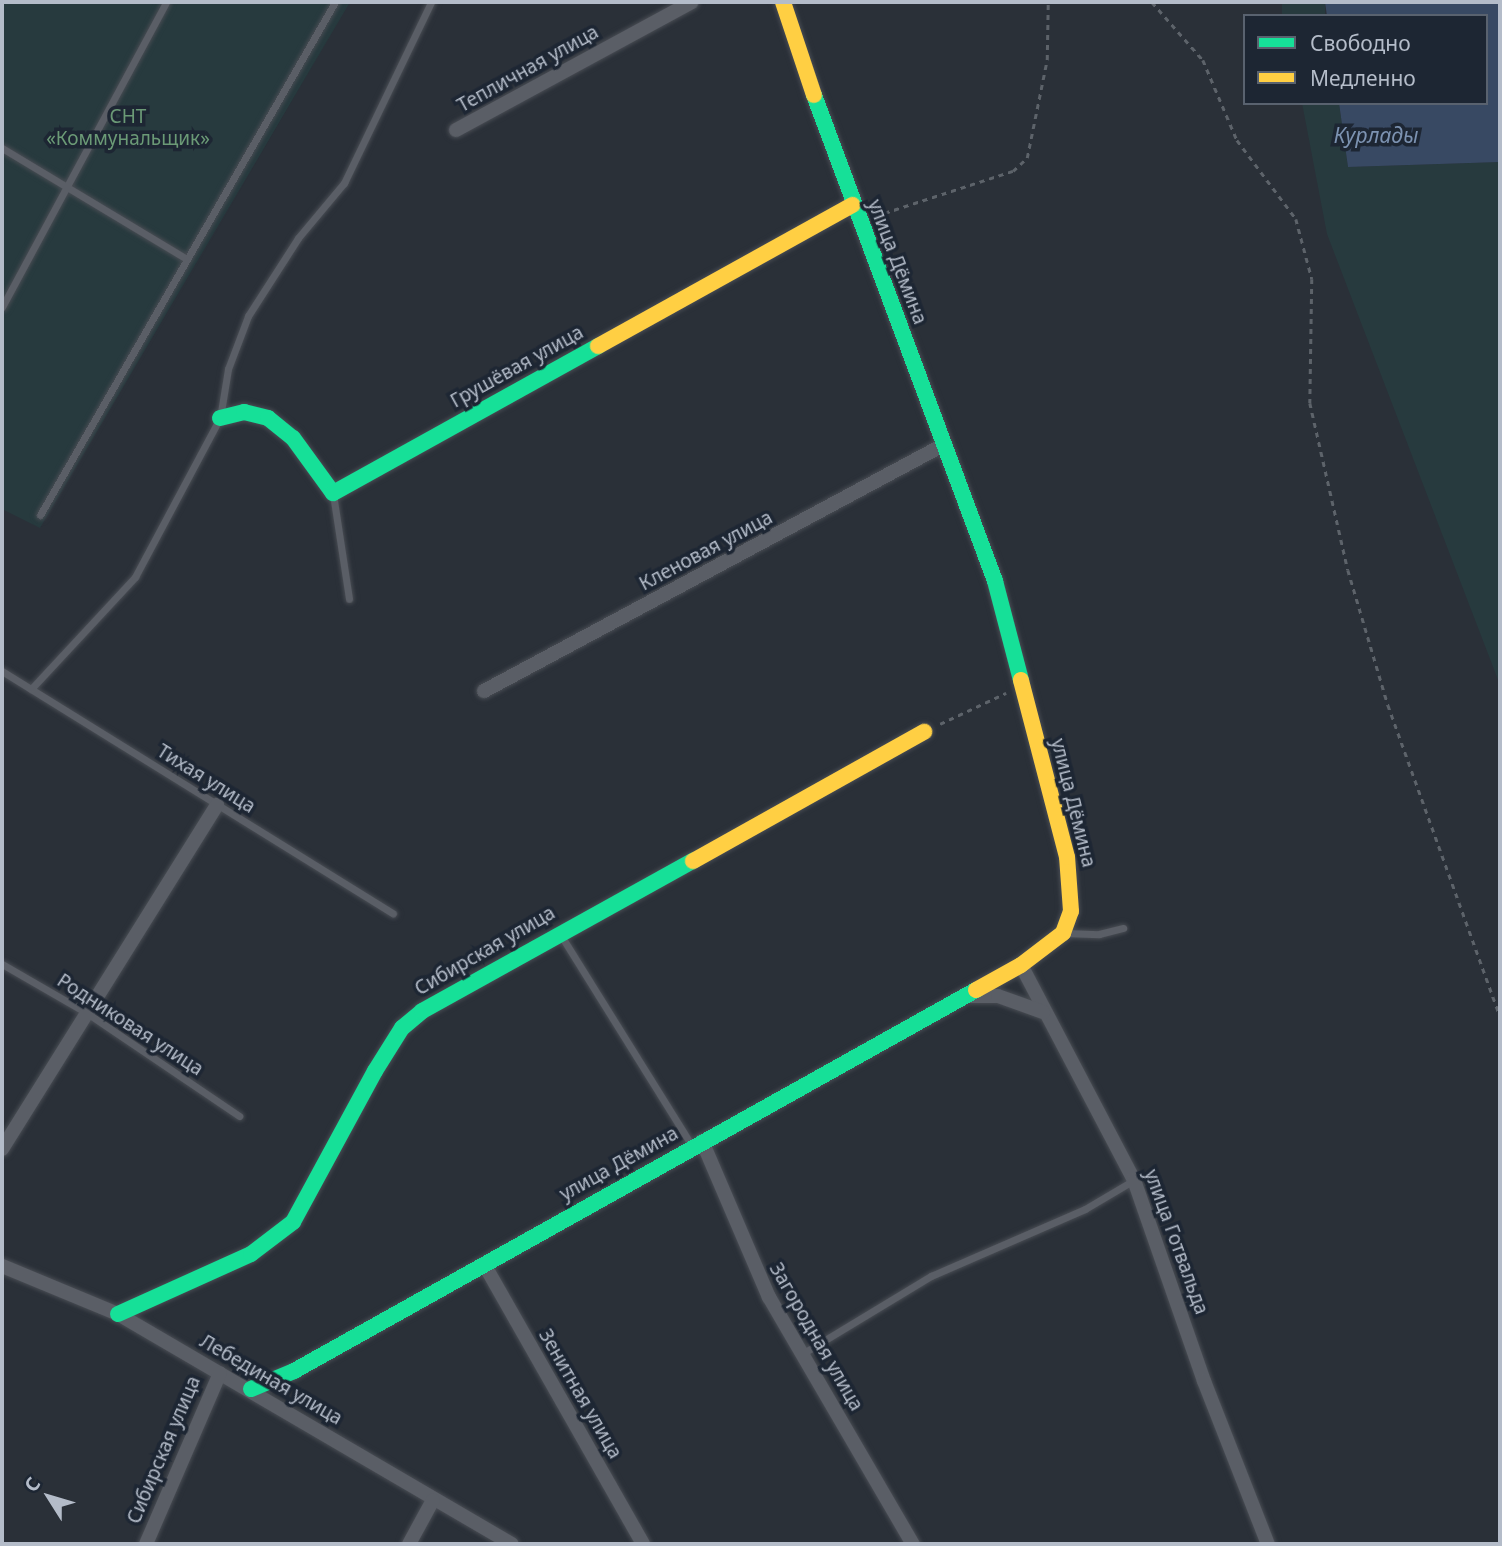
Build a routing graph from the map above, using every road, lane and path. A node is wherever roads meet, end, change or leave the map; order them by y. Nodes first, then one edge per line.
1 (166, 2) edge
2 (335, 2) edge
3 (431, 2) edge
4 (692, 2) edge
5 (783, 2) edge
6 (1048, 2) edge
7 (1152, 2) edge
8 (456, 130) dead end
9 (2, 148) edge
10 (67, 186) junction
11 (852, 205) junction
12 (858, 222) junction
13 (187, 260) junction
14 (2, 307) edge
15 (220, 418) junction
16 (946, 444) junction
17 (333, 493) junction
18 (40, 515) dead end
19 (349, 599) dead end
20 (2, 671) edge
21 (1020, 686) junction
22 (31, 689) junction
23 (484, 691) dead end
24 (924, 732) joint
25 (217, 805) junction
26 (393, 914) dead end
27 (1123, 928) dead end
28 (559, 933) junction
29 (1063, 933) junction
30 (2, 964) edge
31 (1021, 965) junction
32 (964, 996) junction
33 (1043, 1012) junction
34 (87, 1013) junction
35 (1500, 1016) edge
36 (239, 1116) dead end
37 (697, 1144) junction
38 (2, 1149) edge
39 (1134, 1180) junction
40 (484, 1264) junction
41 (2, 1266) edge
42 (118, 1314) junction
43 (802, 1354) junction
44 (220, 1373) junction
45 (251, 1389) junction
46 (433, 1500) junction
47 (146, 1544) edge
48 (409, 1544) edge
49 (512, 1544) edge
50 (643, 1544) edge
51 (913, 1544) edge
52 (1268, 1544) edge

1 - 10 lane
2 - 13 lane
3 - 15 lane
4 - 8 street, Тепличная улица
5 - 11 street, улица Дёмина
6 - 12 path
7 - 35 path
9 - 10 lane
10 - 13 lane
10 - 14 lane
11 - 12 street, улица Дёмина
11 - 17 street, Грушёвая улица
12 - 16 street, улица Дёмина
13 - 18 lane
15 - 17 street
15 - 22 lane
16 - 21 street, улица Дёмина
16 - 23 street, Кленовая улица
17 - 19 lane
20 - 22 lane, Тихая улица
21 - 24 path
21 - 29 street, улица Дёмина
22 - 25 lane, Тихая улица
24 - 28 street, Сибирская улица
25 - 26 lane, Тихая улица
25 - 34 street
27 - 29 lane
28 - 37 lane
28 - 42 street, Сибирская улица
29 - 31 street, улица Дёмина
30 - 34 lane, Родниковая улица
31 - 32 street, улица Дёмина
31 - 33 street, улица Готвальда
32 - 33 street
32 - 37 street, улица Дёмина
33 - 39 street, улица Готвальда
34 - 36 lane, Родниковая улица
34 - 38 street
37 - 40 street, улица Дёмина
37 - 43 street, Загородная улица
39 - 43 lane
39 - 52 street, улица Готвальда
40 - 45 street, улица Дёмина
40 - 50 street, Зенитная улица
41 - 42 street, Лебединая улица
42 - 44 street, Лебединая улица
43 - 51 street, Загородная улица
44 - 45 street, Лебединая улица
44 - 47 street, Сибирская улица
45 - 46 street, Лебединая улица
46 - 48 street
46 - 49 street, Лебединая улица

